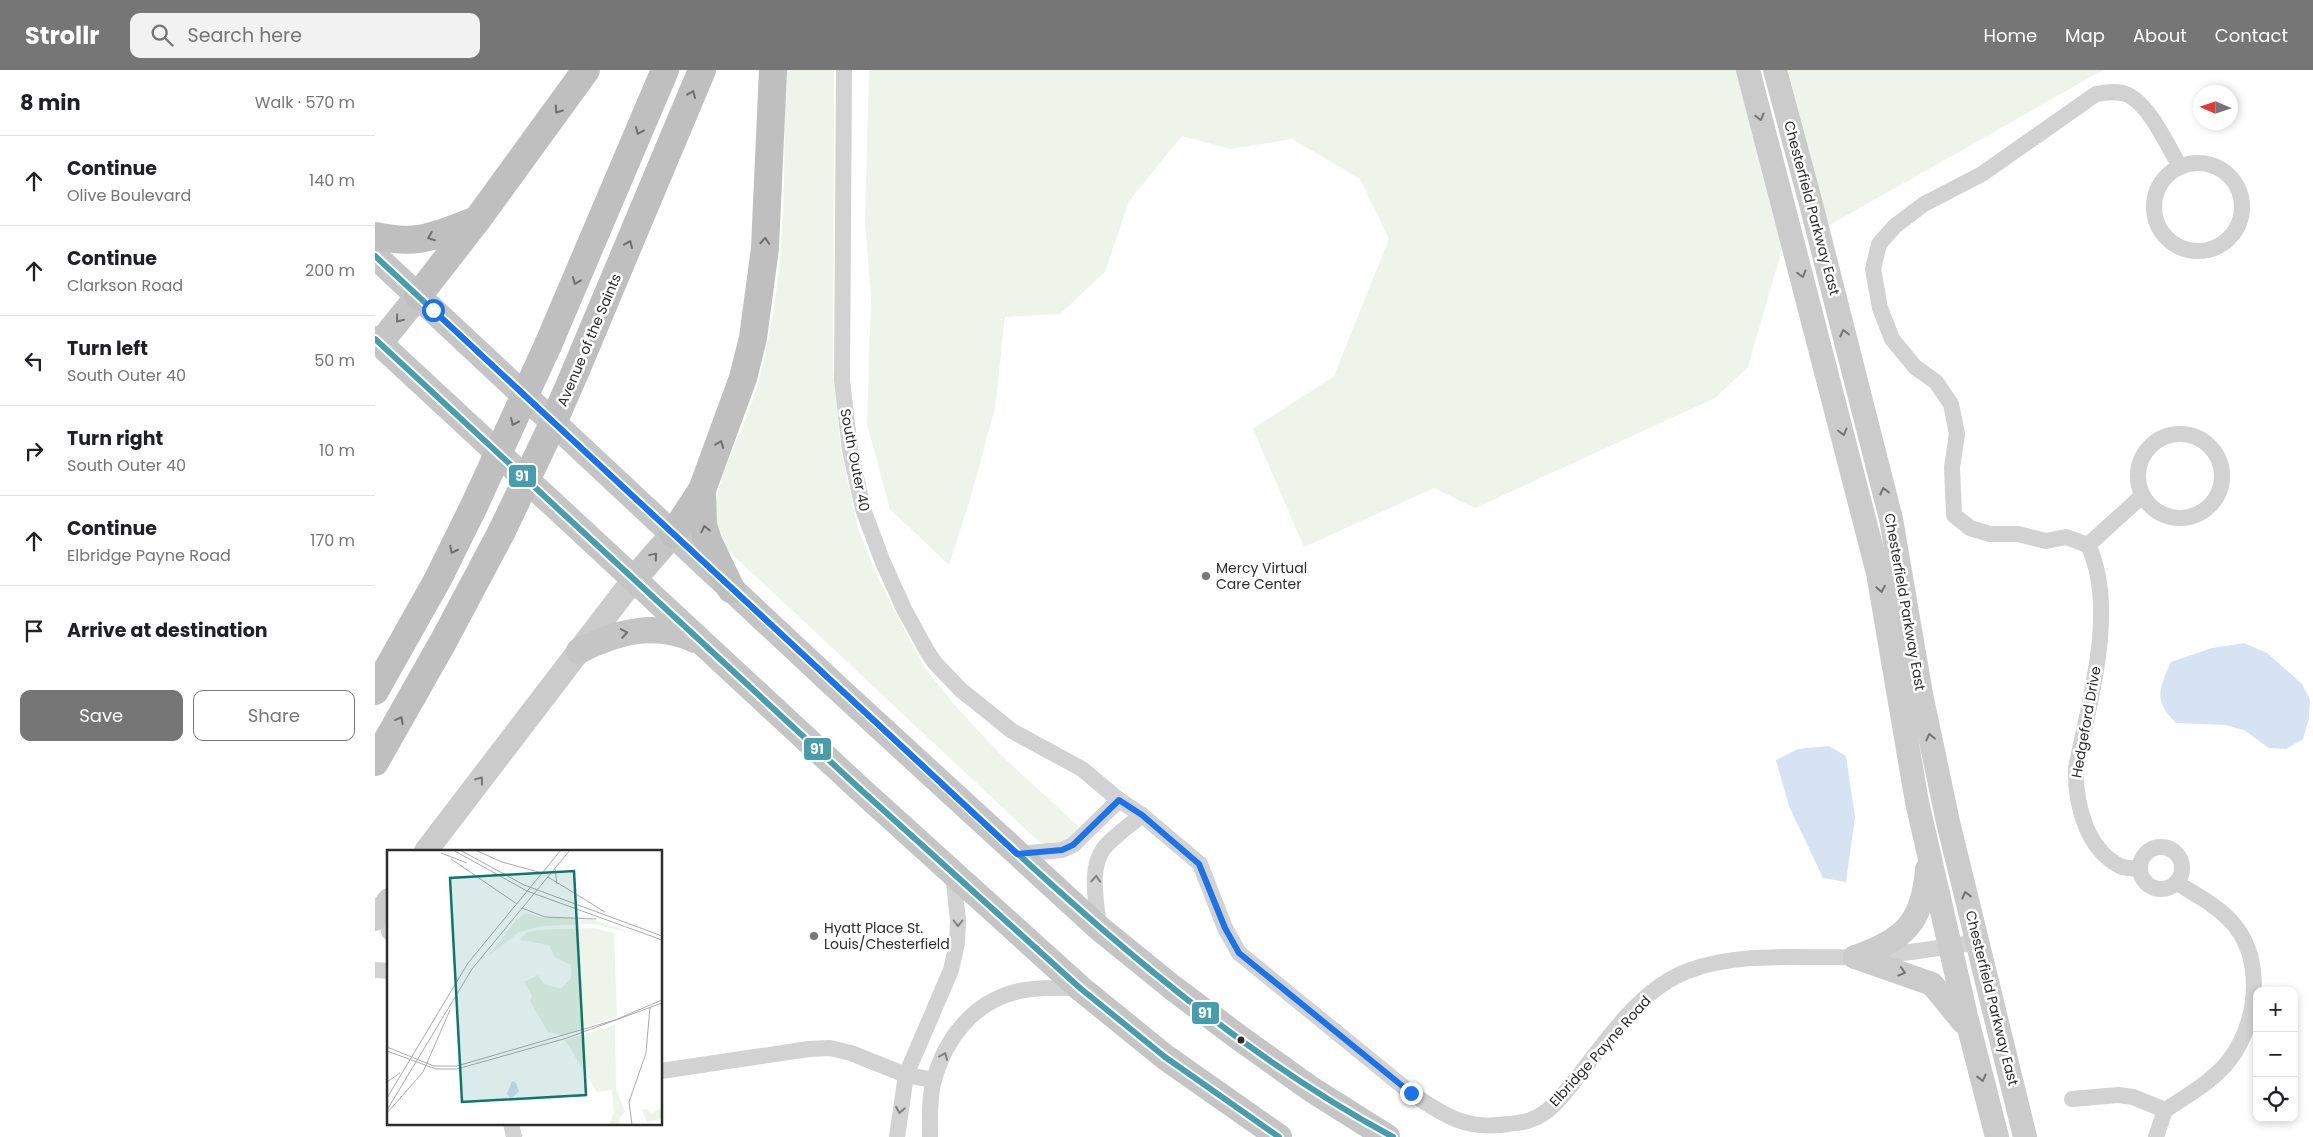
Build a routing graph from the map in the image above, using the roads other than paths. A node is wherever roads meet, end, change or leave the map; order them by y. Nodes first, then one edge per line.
1 (586, 70) edge
2 (665, 70) edge
3 (702, 70) edge
4 (773, 70) edge
5 (844, 70) edge
6 (1748, 70) edge
7 (1775, 70) edge
8 (2180, 166) junction
9 (477, 220) junction
10 (375, 236) edge
11 (375, 256) edge
12 (418, 296) junction
13 (377, 345) edge
14 (702, 490) junction
15 (2142, 496) junction
16 (673, 534) junction
17 (2088, 545) junction
18 (634, 579) junction
19 (731, 589) junction
20 (704, 645) junction
21 (579, 651) junction
22 (375, 691) edge
23 (375, 762) edge
24 (1119, 800) junction
25 (1142, 815) junction
26 (427, 850) edge
27 (1017, 854) junction
28 (1929, 855) junction
29 (2140, 869) junction
30 (953, 874) junction
31 (2177, 882) junction
32 (387, 903) edge
33 (375, 918) edge
34 (1099, 928) junction
35 (1977, 942) junction
36 (1949, 946) junction
37 (1855, 958) junction
38 (1080, 988) junction
39 (1970, 1031) junction
40 (663, 1070) edge
41 (905, 1075) junction
42 (934, 1080) junction
43 (2072, 1099) dead end
44 (2165, 1110) junction
45 (511, 1124) edge
46 (1378, 1131) edge
47 (514, 1137) edge
48 (897, 1137) edge
49 (930, 1137) edge
50 (1279, 1137) edge
51 (1393, 1137) edge
52 (1997, 1137) edge
53 (2025, 1137) edge
54 (2156, 1137) edge

1 -> 9 highway
2 -> 22 highway, bridge
23 -> 3 highway, Avenue of the Saints, bridge
14 -> 4 highway
5 - 24 street, South Outer 40
6 -> 28 street, Chesterfield Parkway East
35 -> 7 street, Chesterfield Parkway East
8 - 8 street
8 - 17 street
9 -> 10 highway
9 - 12 highway
11 - 12 main road
12 -> 13 main road
12 - 16 main road
13 - 18 main road
14 - 16 highway
19 -> 14 highway
15 - 15 street
15 - 17 street
18 -> 16 main road
16 - 19 main road
17 - 29 street, Hedgeford Drive
18 - 20 main road
18 - 21 street
19 - 27 main road
21 -> 20 main road
20 - 30 main road
26 -> 21 street
24 - 25 street, South Outer 40
24 - 27 street
34 -> 25 street
25 - 37 street, Elbridge Payne Road
27 - 34 main road
28 - 36 street, Chesterfield Parkway East
28 - 37 street
29 - 31 street
29 - 31 street
30 - 38 main road
30 -> 41 street
31 - 44 street
32 - 33 street
34 - 46 main road
35 - 36 street, Elbridge Payne Road
35 - 53 street, Chesterfield Parkway East
36 - 37 street, Elbridge Payne Road
36 - 39 street, Chesterfield Parkway East
37 -> 39 street
42 -> 38 street
38 - 50 main road
39 -> 52 street, Chesterfield Parkway East
40 - 41 street
41 - 42 street
41 -> 48 street
42 - 49 street
43 - 44 street
44 - 54 street
45 - 47 street
46 - 51 main road

